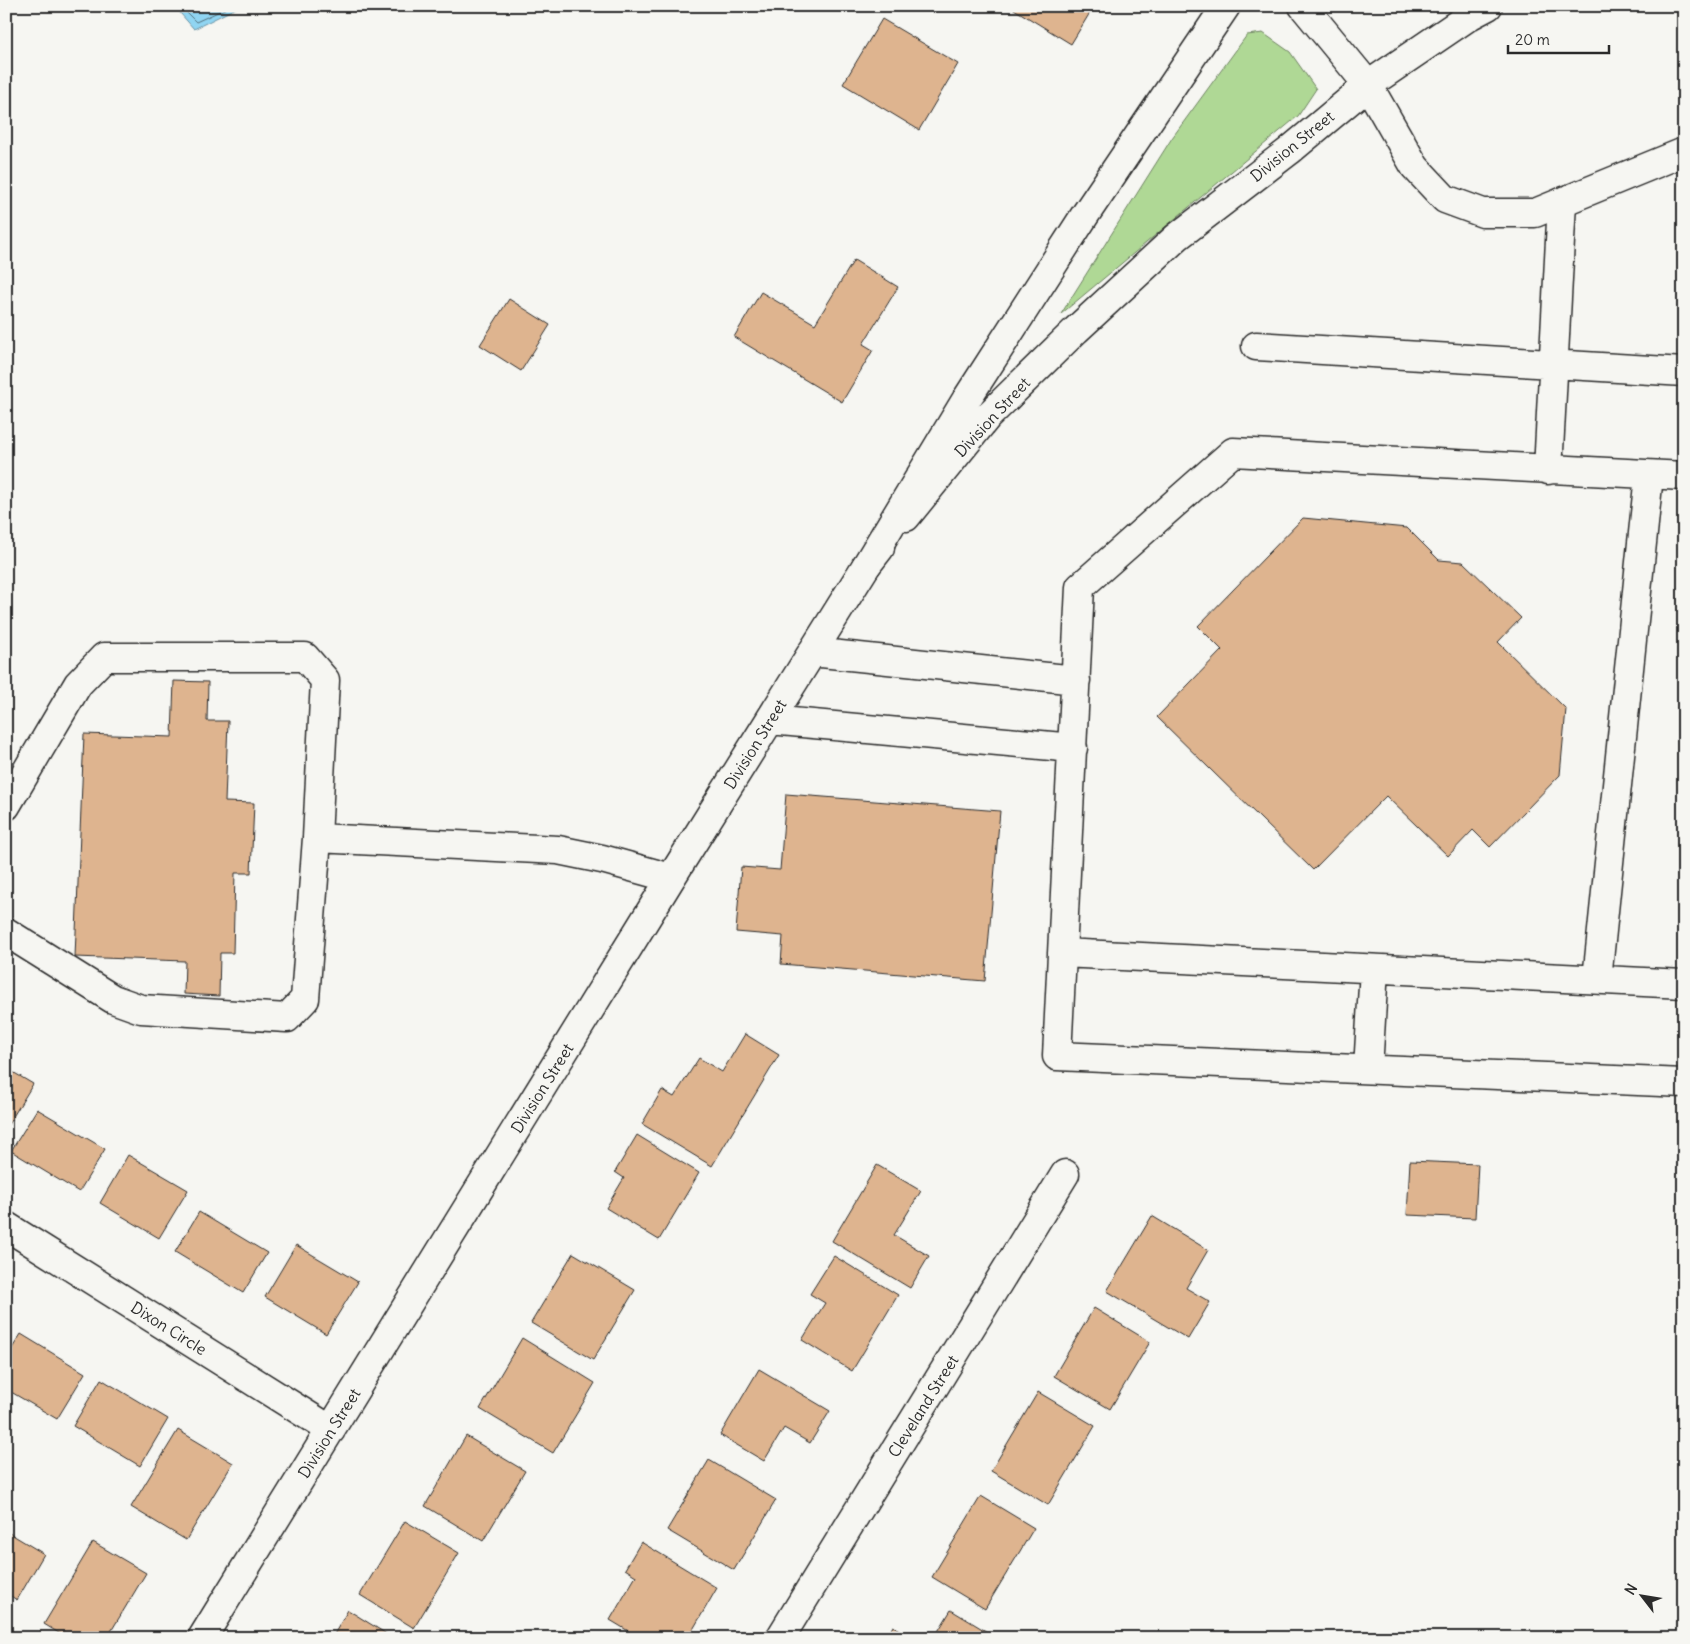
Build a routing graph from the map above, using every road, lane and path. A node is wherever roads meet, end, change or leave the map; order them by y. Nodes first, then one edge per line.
1 (1226, 6) edge
2 (1303, 6) edge
3 (1488, 6) edge
4 (1368, 85) junction
5 (1684, 152) edge
6 (1562, 202) junction
7 (1256, 346) dead end
8 (1554, 364) junction
9 (1684, 372) edge
10 (1548, 470) junction
11 (1649, 474) junction
12 (1684, 476) edge
13 (866, 566) junction
14 (812, 652) junction
15 (1076, 680) junction
16 (770, 720) junction
17 (1072, 748) junction
18 (6, 806) edge
19 (317, 838) junction
20 (671, 878) junction
21 (6, 932) edge
22 (1062, 953) junction
23 (1374, 969) junction
24 (1597, 980) junction
25 (1684, 984) edge
26 (1368, 1069) junction
27 (1684, 1083) edge
28 (1065, 1174) dead end
29 (6, 1226) edge
30 (331, 1430) junction
31 (202, 1638) edge
32 (780, 1638) edge

1 - 13 street
2 - 4 street
3 - 4 street, Division Street
4 - 6 street
4 - 13 street, Division Street
5 - 6 street
6 - 8 street
7 - 8 street
8 - 9 street
8 - 10 street
10 - 11 street
10 - 15 street
11 - 12 street
11 - 24 street
13 - 14 street, Division Street
14 - 15 street
14 - 16 street, Division Street
15 - 17 street
16 - 17 street
16 - 20 street, Division Street
17 - 22 street
18 - 19 street
19 - 20 street
19 - 21 street
20 - 30 street, Division Street
22 - 23 street
22 - 26 street
23 - 24 street
23 - 26 street
24 - 25 street
26 - 27 street
28 - 32 street, Cleveland Street
29 - 30 street, Dixon Circle
30 - 31 street, Division Street

